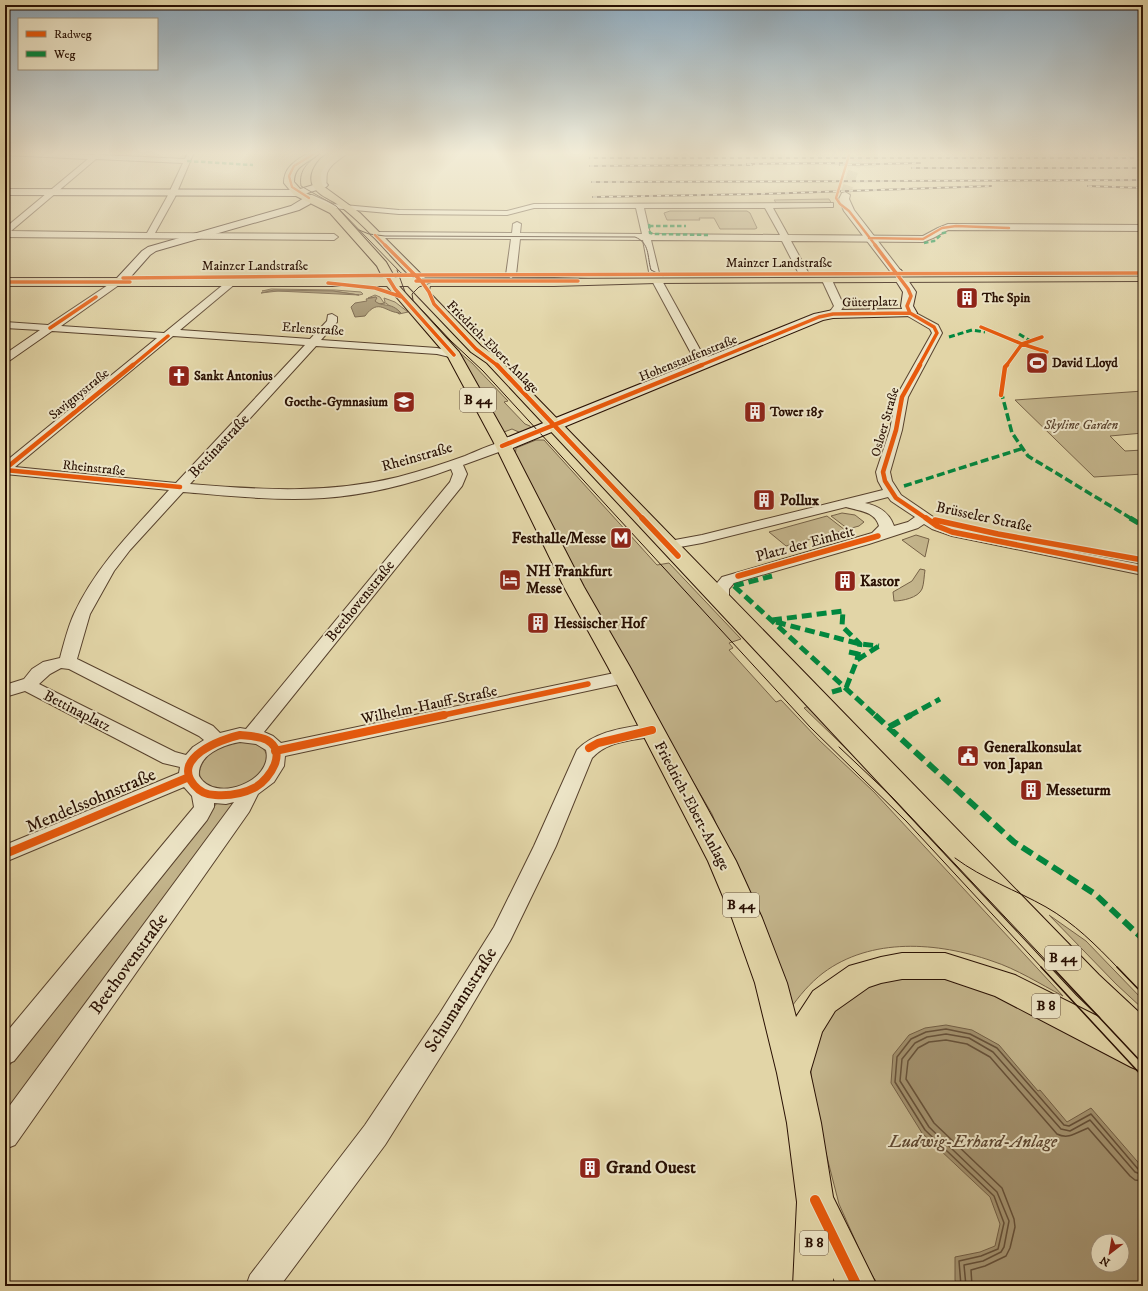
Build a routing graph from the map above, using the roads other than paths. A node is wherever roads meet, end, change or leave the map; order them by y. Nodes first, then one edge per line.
1 (30, 212) edge
2 (163, 212) edge
3 (280, 212) edge
4 (335, 212) edge
5 (353, 212) edge
6 (358, 212) edge
7 (513, 212) edge
8 (641, 212) edge
9 (772, 212) edge
10 (850, 212) edge
11 (356, 215) junction
12 (1131, 228) junction
13 (1143, 228) edge
14 (5, 233) edge
15 (150, 235) junction
16 (201, 235) junction
17 (376, 235) junction
18 (516, 236) junction
19 (334, 237) dead end
20 (647, 237) junction
21 (1143, 237) edge
22 (786, 238) junction
23 (870, 238) junction
24 (172, 239) junction
25 (1143, 273) edge
26 (804, 274) junction
27 (511, 275) junction
28 (898, 276) junction
29 (1143, 277) edge
30 (5, 278) edge
31 (389, 278) junction
32 (826, 278) junction
33 (416, 279) junction
34 (656, 279) junction
35 (121, 280) junction
36 (5, 282) edge
37 (232, 282) junction
38 (302, 282) junction
39 (464, 282) junction
40 (402, 297) junction
41 (434, 304) junction
42 (910, 313) junction
43 (833, 314) junction
44 (332, 317) dead end
45 (5, 325) edge
46 (50, 328) junction
47 (169, 335) junction
48 (313, 343) junction
49 (454, 355) junction
50 (5, 359) edge
51 (707, 362) junction
52 (554, 425) junction
53 (530, 434) junction
54 (572, 444) junction
55 (502, 446) junction
56 (456, 464) junction
57 (5, 469) edge
58 (180, 487) junction
59 (891, 492) junction
60 (846, 504) junction
61 (925, 517) junction
62 (878, 536) junction
63 (669, 545) junction
64 (1143, 560) edge
65 (1143, 570) edge
66 (721, 600) junction
67 (67, 662) junction
68 (624, 677) junction
69 (30, 683) junction
70 (5, 691) edge
71 (652, 730) junction
72 (251, 736) junction
73 (217, 741) junction
74 (276, 751) junction
75 (194, 778) junction
76 (249, 790) junction
77 (5, 854) edge
78 (1143, 1037) edge
79 (5, 1053) edge
80 (1143, 1056) edge
81 (794, 1073) junction
82 (5, 1135) edge
83 (815, 1200) junction
84 (260, 1286) edge
85 (812, 1286) edge
86 (857, 1286) edge

1 - 14 street
2 - 15 street
3 - 16 main road
4 - 31 main road, B 44
5 - 11 main road, Friedrich-Ebert-Anlage
6 - 11 main road
7 - 18 street
8 - 20 street
9 - 22 street
10 - 23 street
11 - 17 main road, Friedrich-Ebert-Anlage
12 - 13 street
12 - 21 street
12 - 23 street
14 - 15 street
15 - 24 street
16 - 19 street
16 - 24 main road
17 - 18 street
17 - 33 main road, Friedrich-Ebert-Anlage
18 - 20 street
18 - 27 street
20 - 22 street
20 - 34 street
22 - 23 street
22 - 26 street
23 - 28 street
24 - 35 main road
25 - 28 main road, Mainzer Landstraße
26 - 28 main road, Mainzer Landstraße
26 - 34 main road, Mainzer Landstraße
27 - 33 main road, Mainzer Landstraße
27 - 34 main road, Mainzer Landstraße
28 - 29 main road, Mainzer Landstraße
28 - 32 main road, Mainzer Landstraße
28 - 42 main road, Güterplatz
30 - 35 main road, Mainzer Landstraße
31 - 33 main road
31 - 35 main road, Mainzer Landstraße
31 - 38 main road, Mainzer Landstraße
31 - 40 main road, Friedrich-Ebert-Anlage / B 44
32 - 34 main road, Mainzer Landstraße
32 - 43 street, Güterplatz
33 - 39 main road, Mainzer Landstraße
33 - 41 main road, Friedrich-Ebert-Anlage
34 - 39 main road, Mainzer Landstraße
34 - 51 street
35 - 36 main road, Mainzer Landstraße
35 - 37 main road, Mainzer Landstraße
35 - 46 street
37 - 38 main road, Mainzer Landstraße
37 - 47 street, Savignystraße
38 - 40 main road
39 - 41 main road
40 - 49 main road, Friedrich-Ebert-Anlage / B 44
41 - 52 main road, Friedrich-Ebert-Anlage / B 44
42 - 43 main road, Güterplatz
42 - 59 street, Osloer Straße
43 - 51 main road, Hohenstaufenstraße
44 - 48 street, Bettinastraße
45 - 46 street, Erlenstraße
46 - 47 street, Erlenstraße
46 - 50 street
47 - 48 street, Erlenstraße
47 - 57 street, Savignystraße
48 - 49 street, Erlenstraße
48 - 58 street, Bettinastraße
49 - 55 main road, Friedrich-Ebert-Anlage / B 44
51 - 52 main road, Hohenstaufenstraße
52 - 53 main road
52 - 54 main road, Friedrich-Ebert-Anlage / B 44
53 - 54 main road
53 - 55 main road
54 - 63 main road, Friedrich-Ebert-Anlage / B 44
55 - 56 street, Rheinstraße
55 - 68 main road, Friedrich-Ebert-Anlage / B 44
56 - 58 street, Rheinstraße
56 - 72 street, Beethovenstraße
57 - 58 street, Rheinstraße
58 - 67 street, Bettinastraße
59 - 60 street, Platz der Einheit
59 - 61 street, Osloer Straße
60 - 62 street, Platz der Einheit
60 - 63 street, Platz der Einheit
61 - 62 street, Platz der Einheit
61 - 64 street, Brüsseler Straße
61 - 65 street, Brüsseler Straße
62 - 66 street, Platz der Einheit
63 - 66 main road, Friedrich-Ebert-Anlage / B 44
66 - 78 main road, Friedrich-Ebert-Anlage / B 44
67 - 69 street, Bettinaplatz
67 - 73 street
68 - 71 main road, Friedrich-Ebert-Anlage / B 44
68 - 74 street, Wilhelm-Hauff-Straße
69 - 70 street
69 - 75 street, Bettinaplatz
71 - 81 main road, Friedrich-Ebert-Anlage / B 44
71 - 84 street, Schumannstraße
72 - 73 street
72 - 74 street
73 - 75 street
74 - 76 street
75 - 76 street
75 - 77 street, Mendelssohnstraße
75 - 79 street
76 - 82 street, Beethovenstraße
80 - 81 main road, B 8
81 - 83 main road, B 8
83 - 85 main road, B 8
83 - 86 main road

